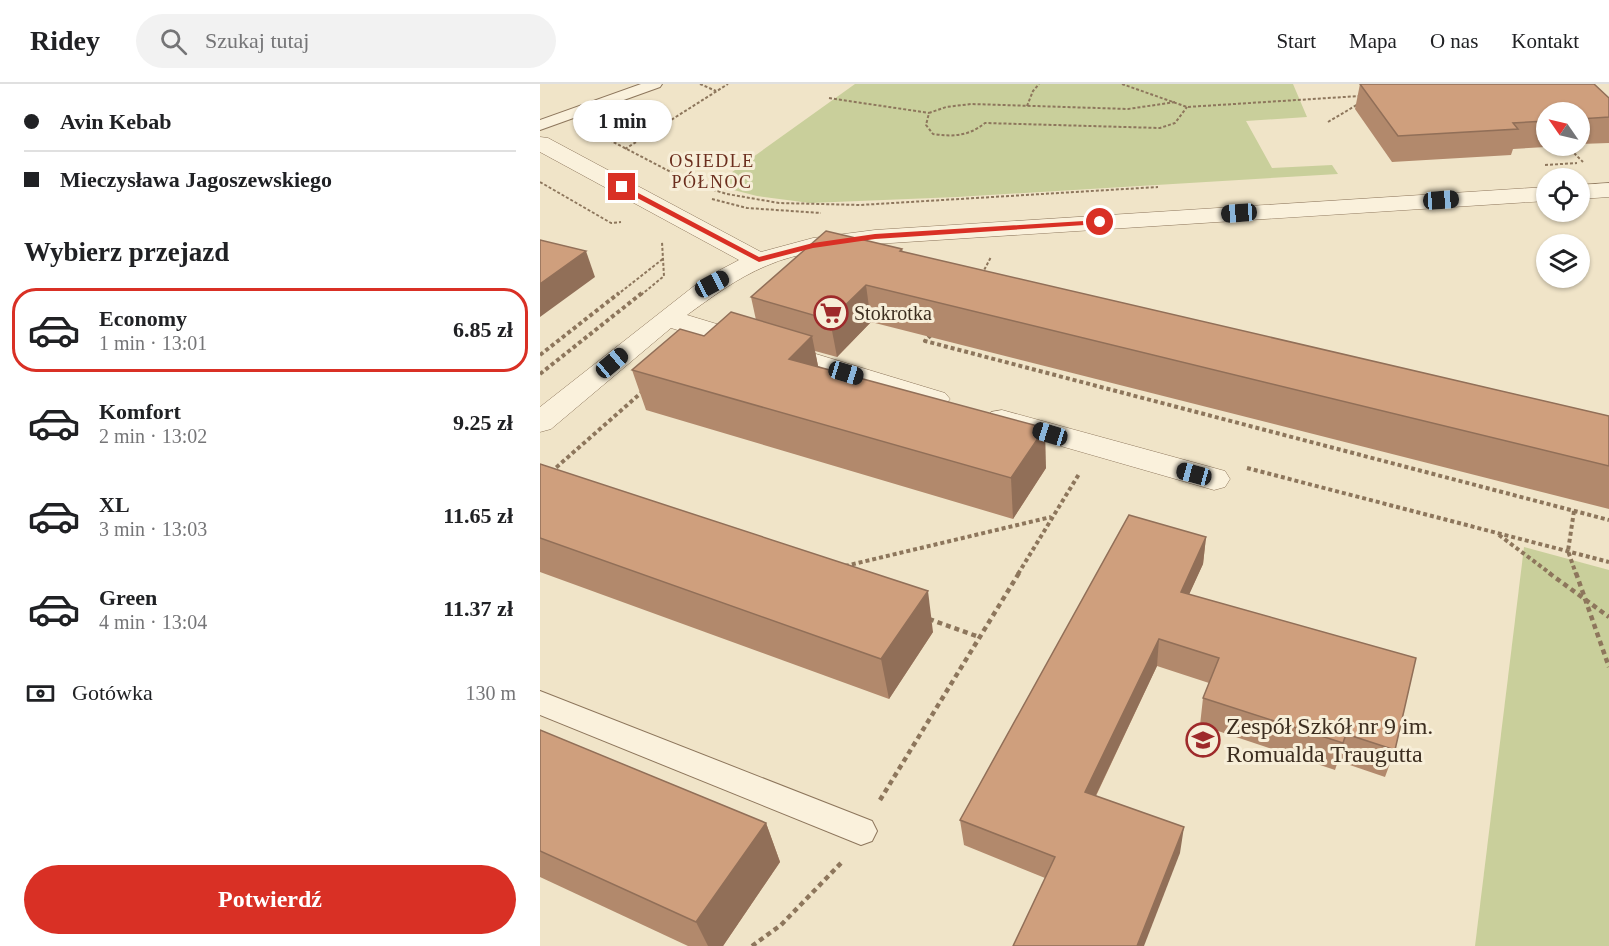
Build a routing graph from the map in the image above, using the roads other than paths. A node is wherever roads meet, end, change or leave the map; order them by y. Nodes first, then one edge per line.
1 (655, 84) edge
2 (540, 125) edge
3 (540, 143) edge
4 (1609, 190) edge
5 (1590, 191) edge
6 (1536, 195) edge
7 (759, 260) junction
8 (667, 318) junction
9 (540, 422) edge
10 (1214, 479) road end
11 (540, 703) edge
12 (861, 831) road end

1 - 2 lane
3 - 7 street
4 - 5 street
6 - 7 street
7 - 8 street
8 - 9 street
8 - 10 street
11 - 12 lane

